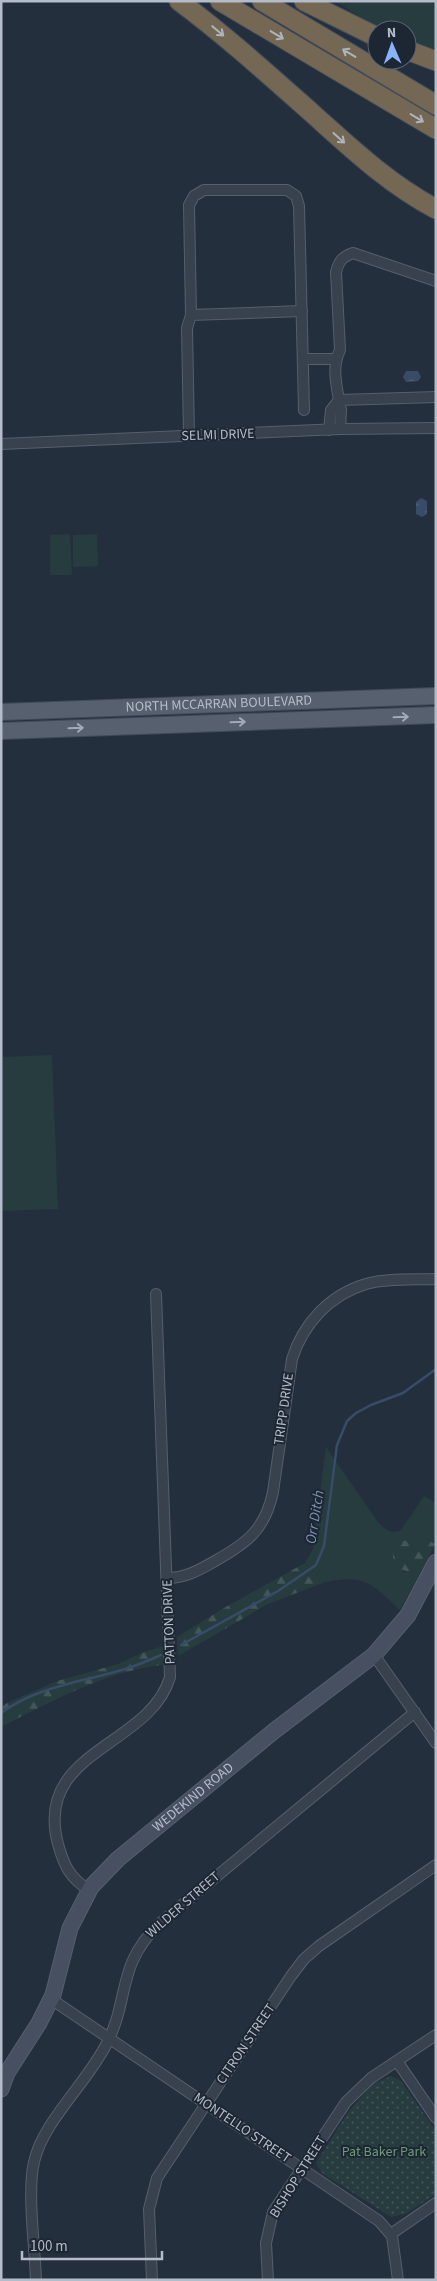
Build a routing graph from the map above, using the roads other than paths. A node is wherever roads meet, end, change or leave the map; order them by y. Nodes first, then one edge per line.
1 (179, 1) edge
2 (220, 1) edge
3 (262, 1) edge
4 (304, 1) edge
5 (367, 33) edge
6 (417, 54) edge
7 (436, 62) edge
8 (436, 105) edge
9 (436, 129) edge
10 (436, 209) edge
11 (436, 281) edge
12 (302, 311) junction
13 (191, 315) junction
14 (336, 358) junction
15 (303, 359) junction
16 (436, 397) edge
17 (339, 400) junction
18 (304, 410) dead end
19 (436, 428) edge
20 (340, 429) junction
21 (329, 430) junction
22 (189, 436) junction
23 (1, 444) edge
24 (436, 696) edge
25 (4, 711) edge
26 (436, 715) edge
27 (1, 730) edge
28 (27, 730) junction
29 (1, 735) edge
30 (436, 1279) edge
31 (156, 1294) dead end
32 (436, 1562) edge
33 (167, 1578) junction
34 (374, 1655) junction
35 (414, 1712) junction
36 (436, 1743) edge
37 (436, 1865) edge
38 (89, 1890) junction
39 (51, 1999) junction
40 (436, 2035) edge
41 (109, 2039) junction
42 (397, 2061) junction
43 (4, 2075) edge
44 (1, 2089) edge
45 (206, 2104) junction
46 (436, 2118) edge
47 (302, 2169) junction
48 (436, 2203) edge
49 (391, 2234) junction
50 (36, 2280) edge
51 (152, 2280) edge
52 (268, 2280) edge
53 (398, 2280) edge

1 -> 10 highway
2 -> 9 highway
8 -> 3 highway
4 - 5 highway
6 - 7 highway
11 - 14 street
12 - 13 street
12 - 13 street
12 - 15 street
13 - 22 street
14 - 15 street
14 - 17 street
15 - 18 street
16 - 17 street
17 - 20 street
17 - 21 street
19 - 20 street, SELMI DRIVE
20 - 21 street, SELMI DRIVE
21 - 22 street, SELMI DRIVE
22 - 23 street, SELMI DRIVE
24 - 25 main road, NORTH MCCARRAN BOULEVARD
28 -> 26 main road, NORTH MCCARRAN BOULEVARD
27 - 28 main road, NORTH MCCARRAN BOULEVARD
28 - 29 main road
30 - 33 street, TRIPP DRIVE
31 - 33 street, PATTON DRIVE
32 - 34 street, WEDEKIND ROAD
33 - 38 street, PATTON DRIVE
34 - 35 street
34 - 38 street, WEDEKIND ROAD
35 - 36 street
35 - 41 street, WILDER STREET
37 - 45 street, CITRON STREET
38 - 39 street, WEDEKIND ROAD
39 - 41 street, MONTELLO STREET
39 - 43 street, WEDEKIND ROAD
40 - 42 street, BISHOP STREET
41 - 45 street, MONTELLO STREET
41 - 50 street, WILDER STREET
42 - 46 street
42 - 47 street, BISHOP STREET
43 - 44 street, WEDEKIND ROAD
45 - 47 street, MONTELLO STREET
45 - 51 street, CITRON STREET
47 - 49 street, MONTELLO STREET
47 - 52 street, BISHOP STREET
48 - 49 street
49 - 53 street

